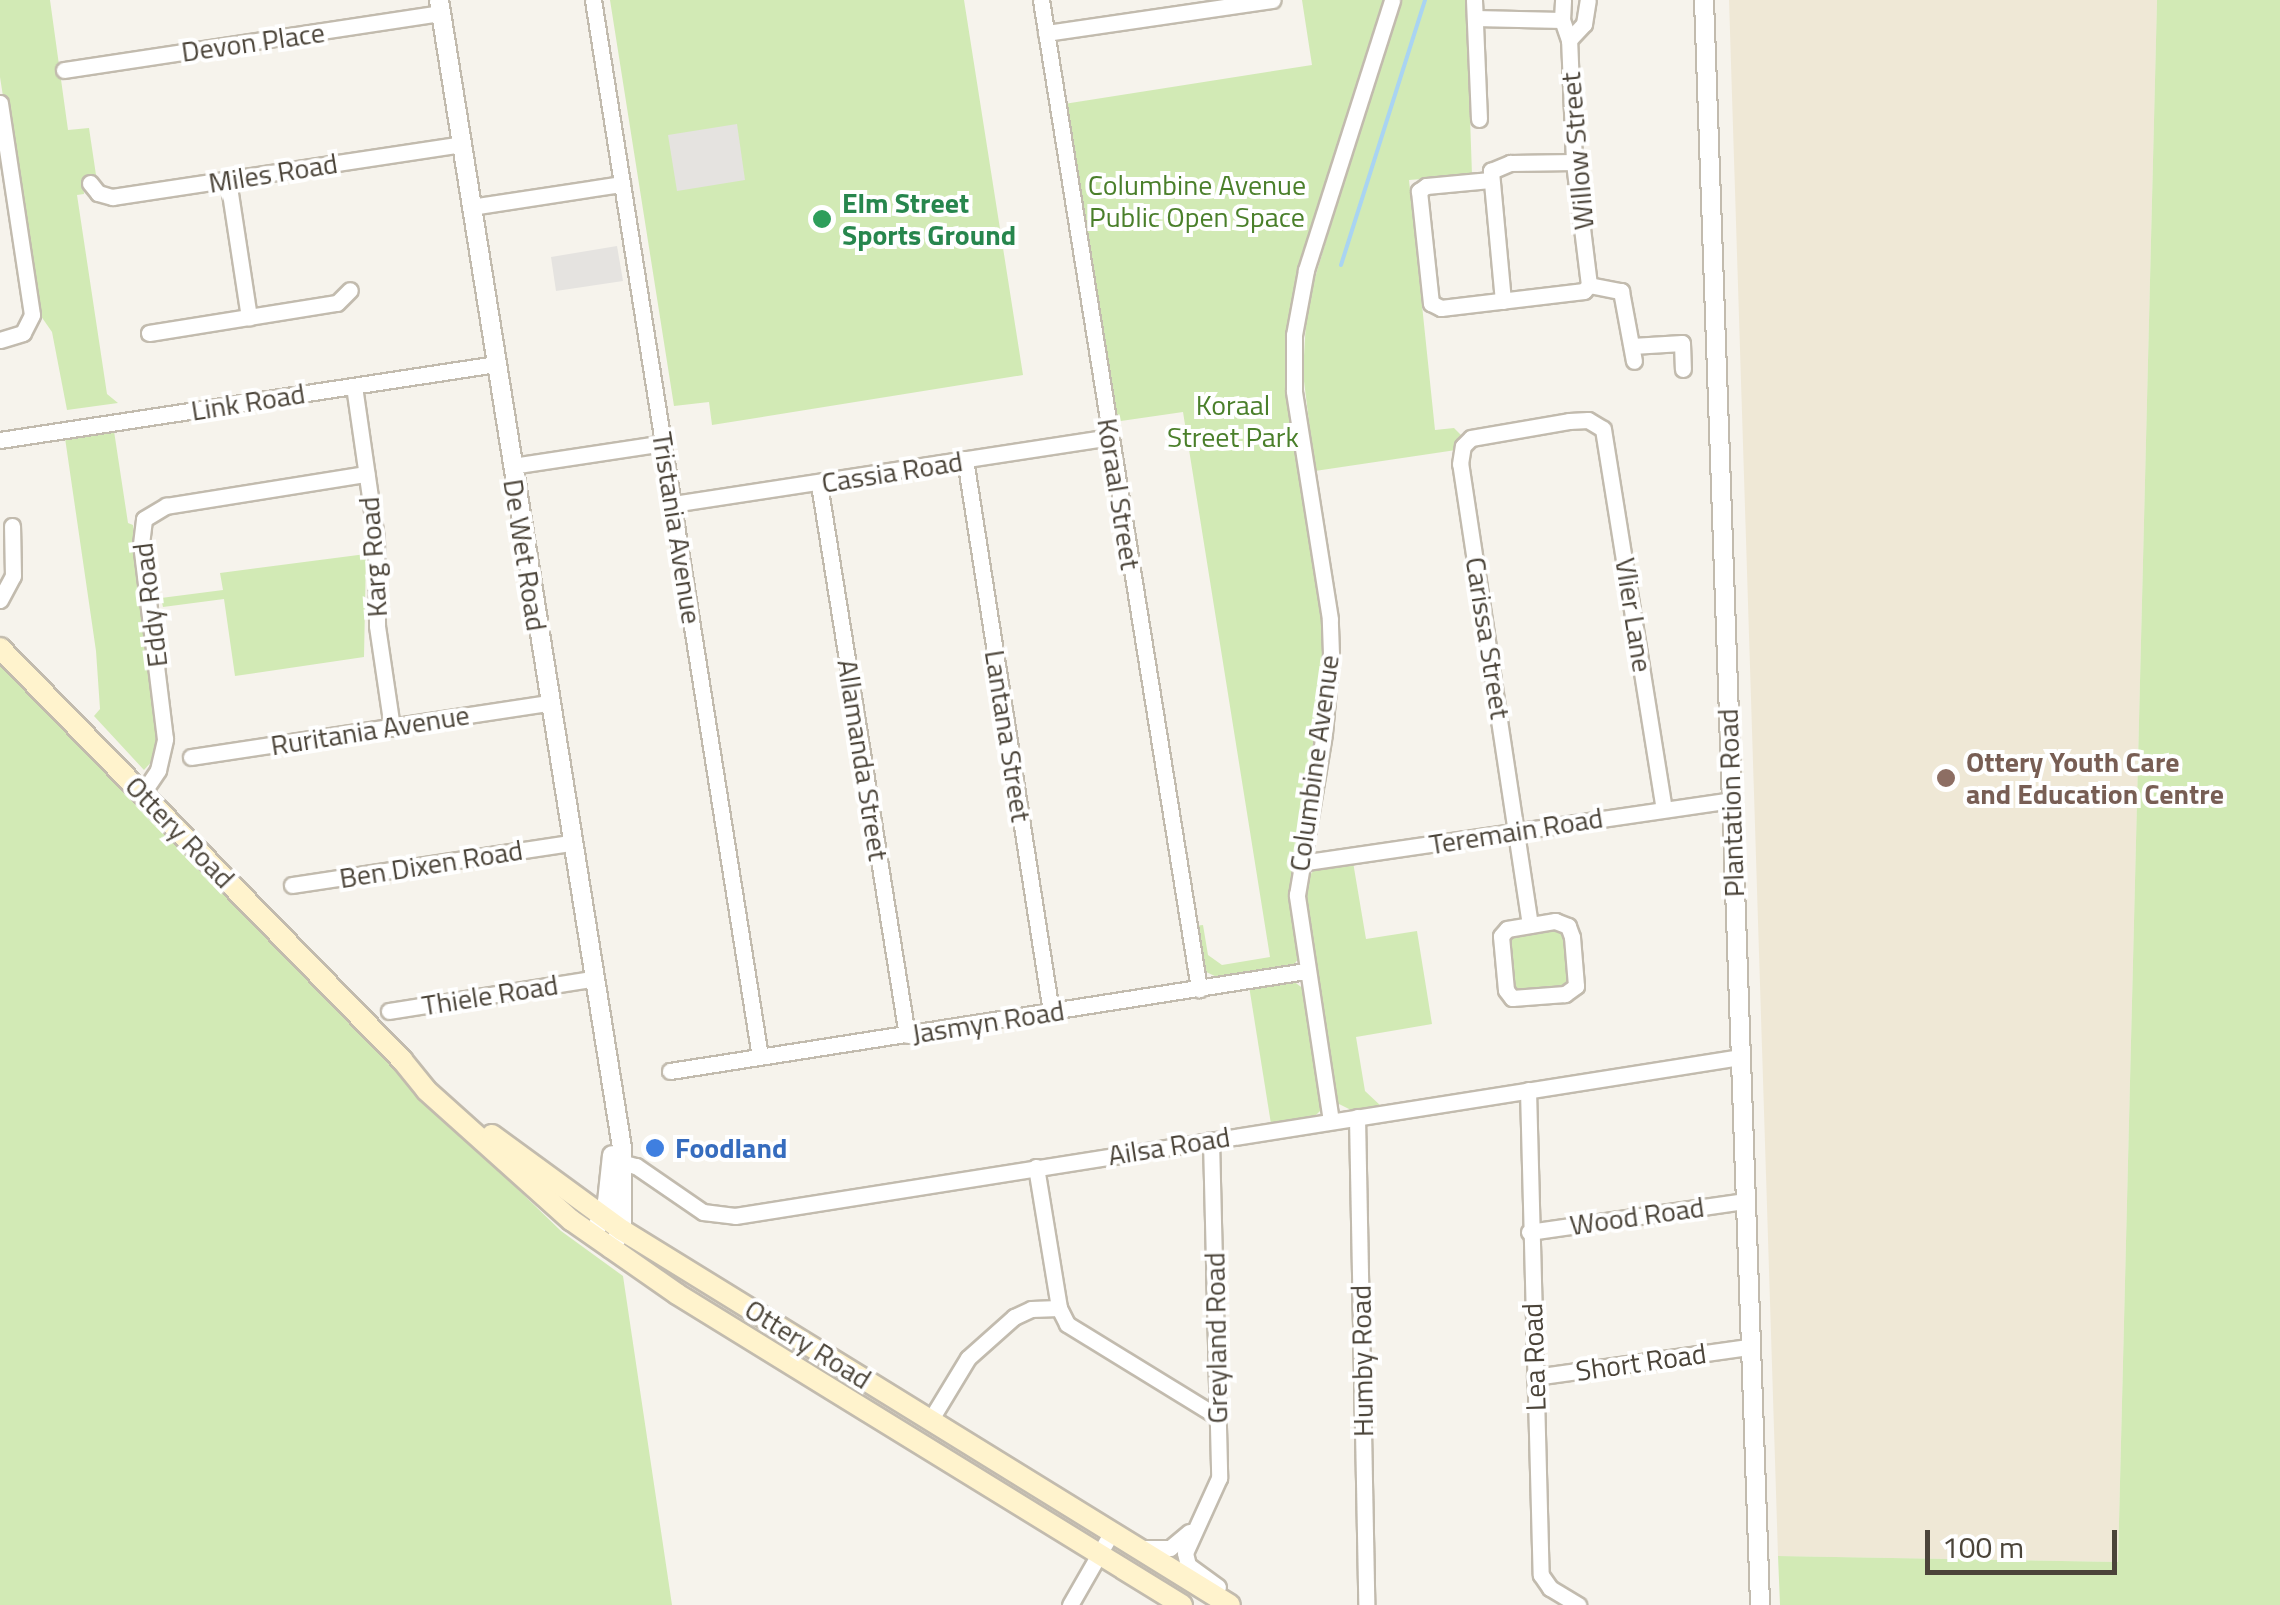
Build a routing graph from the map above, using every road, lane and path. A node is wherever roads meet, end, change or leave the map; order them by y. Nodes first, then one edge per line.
1 (593, 0) edge
2 (1041, 0) edge
3 (1272, 0) edge
4 (1392, 0) edge
5 (1474, 0) edge
6 (1563, 0) edge
7 (1588, 0) edge
8 (1704, 0) edge
9 (440, 6) edge
10 (1475, 18) junction
11 (1562, 20) junction
12 (1046, 33) junction
13 (1569, 40) junction
14 (64, 70) dead end
15 (0, 103) edge
16 (1479, 118) dead end
17 (462, 144) junction
18 (1574, 162) junction
19 (228, 180) junction
20 (1490, 180) junction
21 (90, 183) dead end
22 (622, 184) junction
23 (472, 206) junction
24 (1589, 285) junction
25 (350, 290) dead end
26 (1503, 301) junction
27 (249, 317) junction
28 (149, 332) dead end
29 (0, 340) edge
30 (496, 364) junction
31 (1683, 370) dead end
32 (354, 386) junction
33 (1110, 437) junction
34 (0, 440) edge
35 (664, 443) junction
36 (1463, 446) joint
37 (965, 460) junction
38 (512, 466) junction
39 (366, 474) junction
40 (819, 484) junction
41 (673, 504) junction
42 (12, 526) dead end
43 (0, 600) edge
44 (0, 648) edge
45 (548, 702) junction
46 (392, 728) junction
47 (191, 757) dead end
48 (142, 794) junction
49 (1732, 800) junction
50 (1664, 808) junction
51 (1519, 831) junction
52 (570, 842) junction
53 (1300, 864) junction
54 (292, 886) dead end
55 (1530, 924) junction
56 (1306, 971) junction
57 (592, 979) junction
58 (1198, 988) junction
59 (389, 1012) dead end
60 (1050, 1012) junction
61 (908, 1035) junction
62 (1740, 1056) junction
63 (760, 1057) junction
64 (670, 1071) dead end
65 (1528, 1090) junction
66 (1357, 1117) junction
67 (1331, 1121) junction
68 (1211, 1140) junction
69 (618, 1160) junction
70 (1036, 1167) junction
71 (1744, 1201) junction
72 (597, 1226) junction
73 (622, 1230) junction
74 (1529, 1232) junction
75 (610, 1249) junction
76 (1059, 1308) junction
77 (1748, 1346) junction
78 (1535, 1376) junction
79 (1218, 1417) junction
80 (930, 1420) junction
81 (1113, 1530) junction
82 (1192, 1530) junction
83 (1142, 1548) junction
84 (1099, 1554) junction
85 (1070, 1605) edge
86 (1182, 1605) edge
87 (1232, 1605) edge
88 (1366, 1605) edge
89 (1578, 1605) edge
90 (1760, 1605) edge

1 - 22 street, Tristania Avenue
2 - 12 street, Koraal Street
3 - 12 street
4 - 53 street, Columbine Avenue
5 - 10 street
6 - 11 street, Willow Street
7 - 13 street, Willow Street
8 - 49 street, Plantation Road
9 - 14 street, Devon Place
9 - 17 street, De Wet Road
10 - 11 street
10 - 16 street
11 - 13 street, Willow Street
12 - 33 street, Koraal Street
13 - 18 street, Willow Street
15 - 29 street
17 - 19 street, Miles Road
17 - 23 street, De Wet Road
18 - 20 street
18 - 24 street, Willow Street
19 - 21 street, Miles Road
19 - 27 street
20 - 26 street
20 - 26 street
22 - 23 street
22 - 35 street, Tristania Avenue
23 - 30 street, De Wet Road
24 - 26 street
24 - 31 street
25 - 27 street
27 - 28 street
30 - 32 street, Link Road
30 - 38 street, De Wet Road
32 - 34 street, Link Road
32 - 39 street, Karg Road
33 - 37 street, Cassia Road
33 - 58 street, Koraal Street
35 - 38 street
35 - 41 street, Tristania Avenue
36 - 50 street, Vlier Lane
36 - 51 street, Carissa Street
37 - 40 street, Cassia Road
37 - 60 street, Lantana Street
38 - 45 street, De Wet Road
39 - 46 street, Karg Road
39 - 48 street, Eddy Road
40 - 41 street, Cassia Road
40 - 61 street, Allamanda Street
41 - 63 street, Tristania Avenue
42 - 43 street
44 - 48 main road, Ottery Road
45 - 46 street, Ruritania Avenue
45 - 52 street, De Wet Road
46 - 47 street, Ruritania Avenue
48 - 72 main road, Ottery Road
49 - 50 street, Teremain Road
49 - 62 street, Plantation Road
50 - 51 street, Teremain Road
51 - 53 street, Teremain Road
51 - 55 street, Carissa Street
52 - 54 street, Ben Dixen Road
52 - 57 street, De Wet Road
53 - 56 street, Columbine Avenue
55 - 55 street
56 - 58 street, Jasmyn Road
56 - 67 street, Columbine Avenue
57 - 59 street, Thiele Road
57 - 69 street, De Wet Road
58 - 60 street, Jasmyn Road
60 - 61 street, Jasmyn Road
61 - 63 street, Jasmyn Road
62 - 65 street, Ailsa Road
62 - 71 street, Plantation Road
63 - 64 street, Jasmyn Road
65 - 66 street, Ailsa Road
65 - 74 street, Lea Road
66 - 67 street, Ailsa Road
66 - 88 street, Humby Road
67 - 68 street, Ailsa Road
68 - 70 street, Ailsa Road
68 - 79 street, Greyland Road
69 - 70 street, Ailsa Road
69 - 72 street, De Wet Road
69 - 73 street, De Wet Road
70 - 76 street
71 - 74 street, Wood Road
71 - 77 street, Plantation Road
72 - 73 main road, Ottery Road
72 - 75 main road, Ottery Road
73 - 75 street
73 - 80 main road, Ottery Road
74 - 78 street, Lea Road
75 - 84 main road, Ottery Road
76 - 79 street
76 - 80 street
77 - 78 street, Short Road
77 - 90 street, Plantation Road
78 - 89 street, Lea Road
79 - 82 street, Greyland Road
80 - 81 main road, Ottery Road
81 - 83 main road, Ottery Road
81 - 84 street
82 - 83 street
82 - 87 street
83 - 87 main road, Ottery Road
84 - 85 street
84 - 86 main road, Ottery Road

